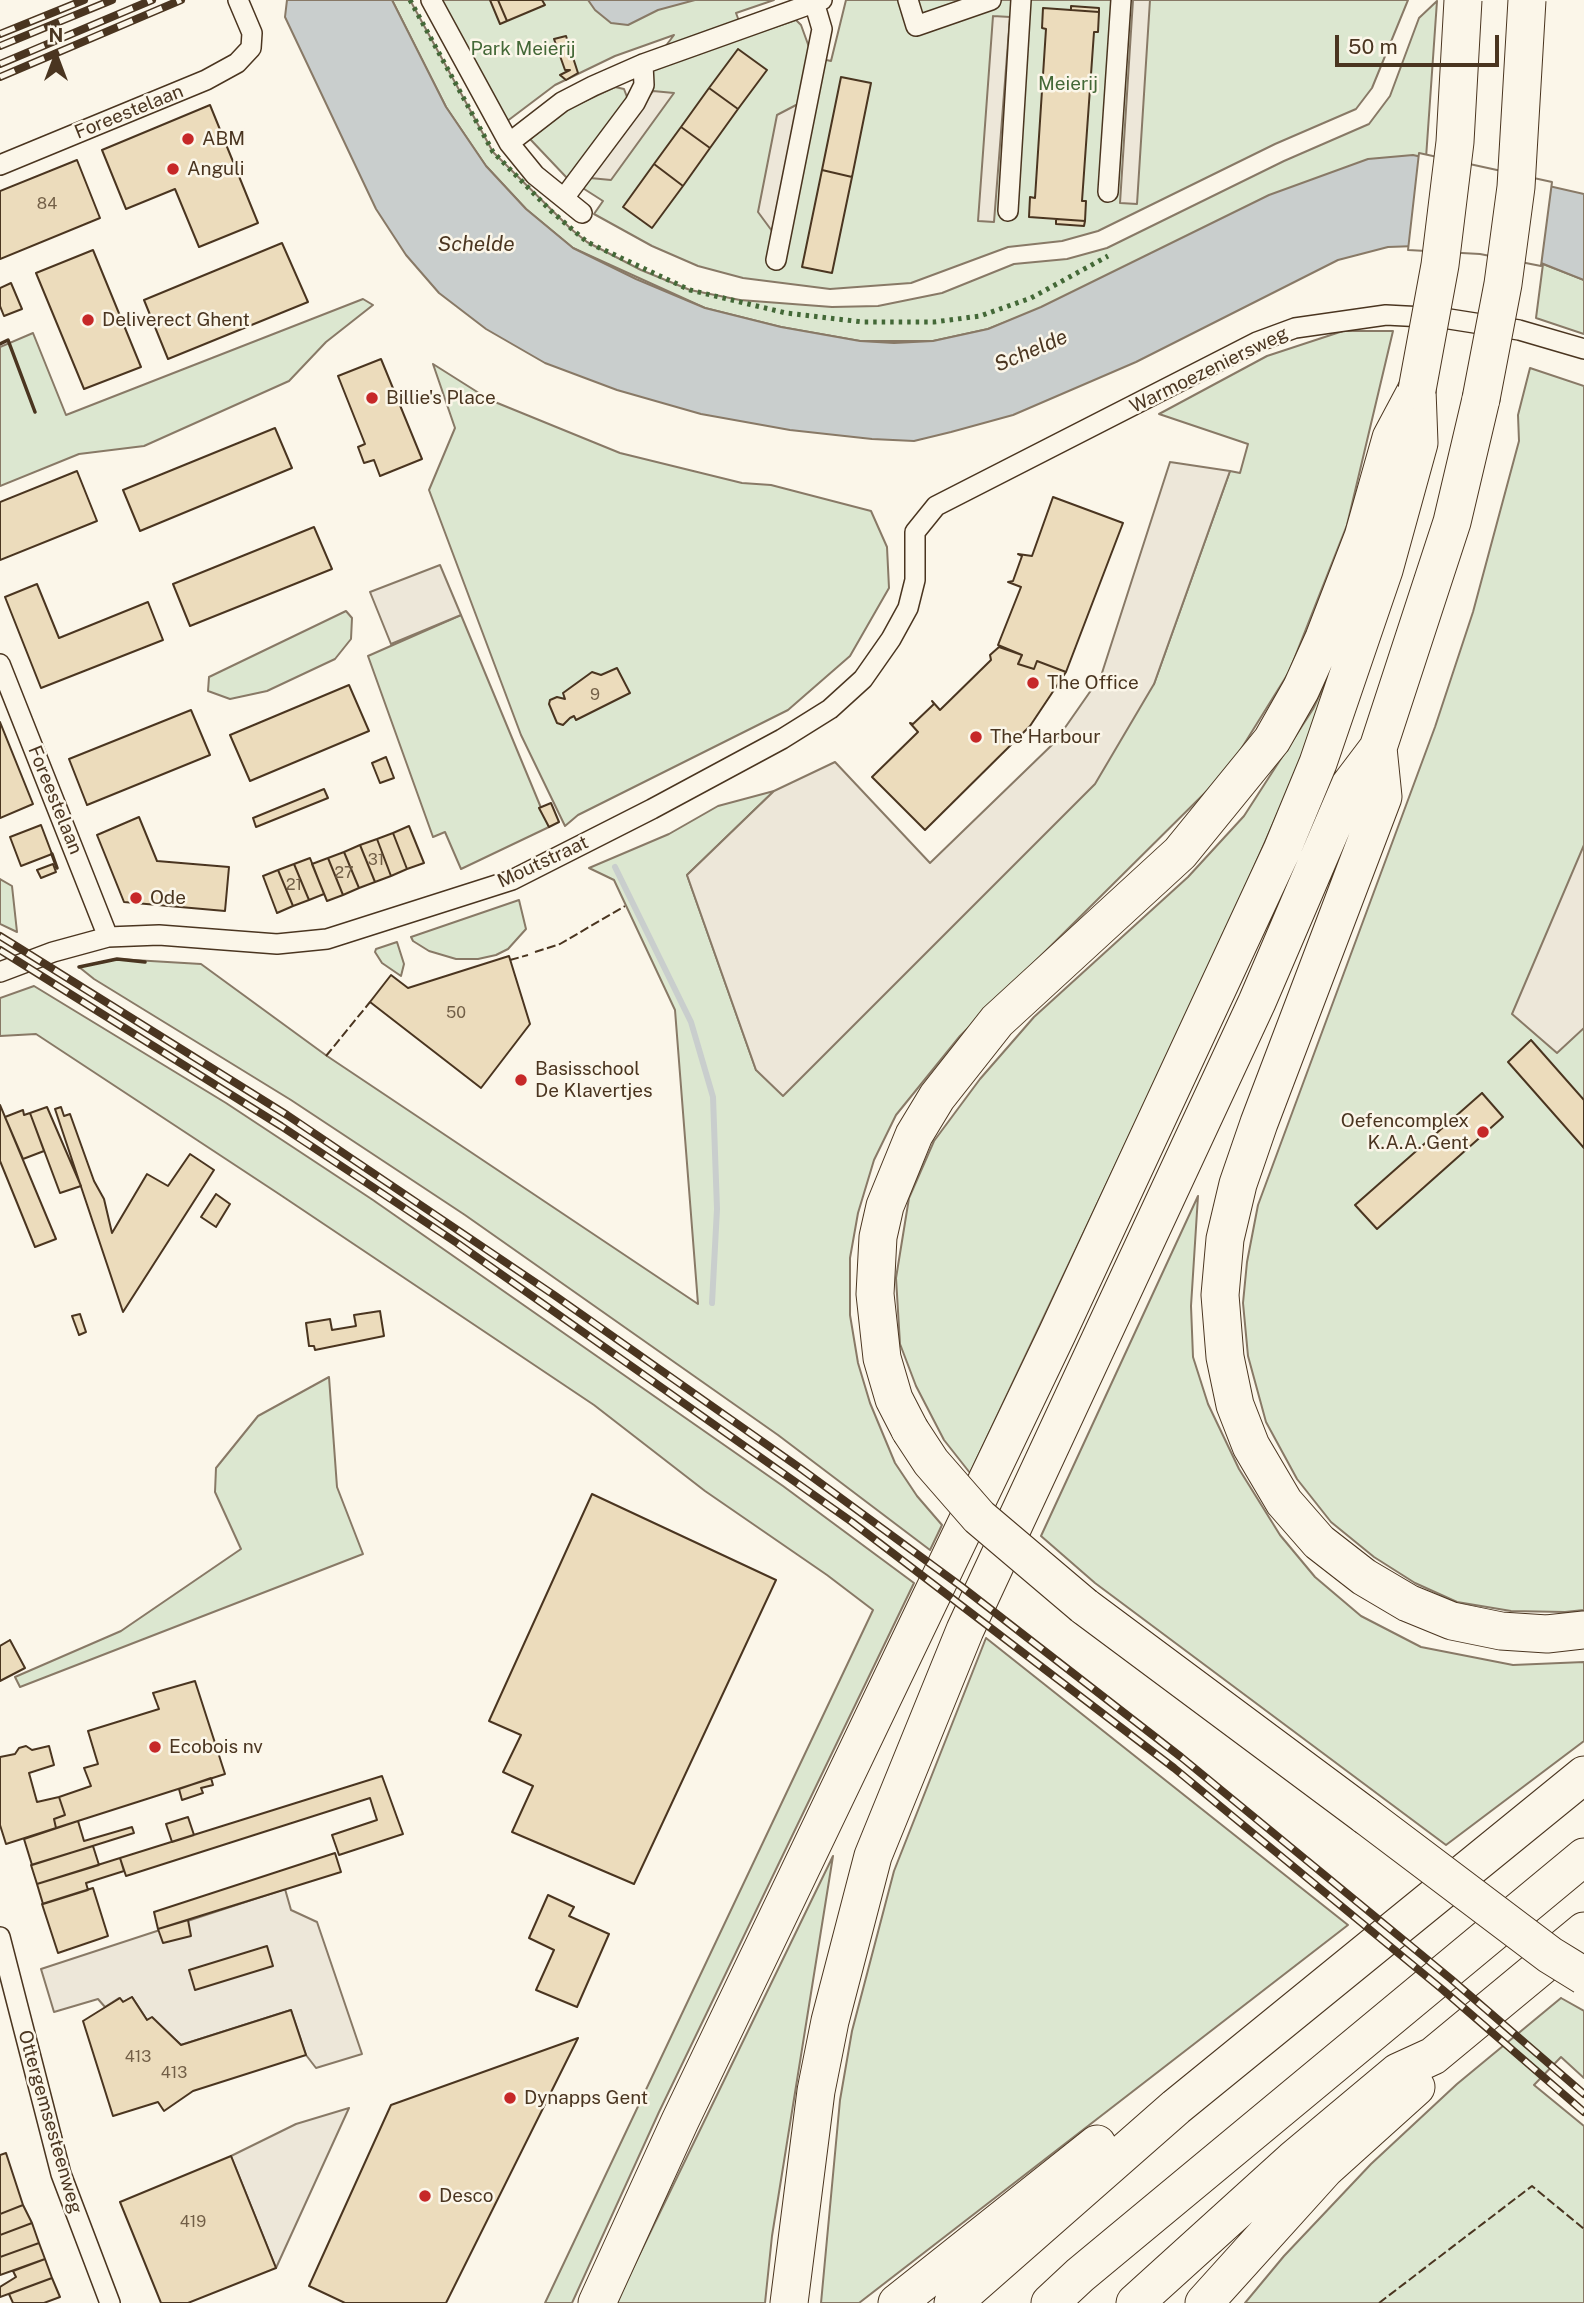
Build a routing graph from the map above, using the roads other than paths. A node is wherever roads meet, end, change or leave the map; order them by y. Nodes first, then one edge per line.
1 (238, 0) edge
2 (431, 0) edge
3 (908, 0) edge
4 (991, 0) edge
5 (1021, 0) edge
6 (1121, 0) edge
7 (1463, 0) edge
8 (1527, 0) edge
9 (818, 1) edge
10 (643, 64) junction
11 (509, 143) junction
12 (0, 165) edge
13 (1108, 192) dead end
14 (564, 198) junction
15 (1008, 211) dead end
16 (582, 213) dead end
17 (776, 260) dead end
18 (1584, 349) edge
19 (1417, 390) junction
20 (936, 506) joint
21 (0, 664) edge
22 (1378, 748) junction
23 (108, 937) junction
24 (0, 972) edge
25 (1584, 1630) edge
26 (1584, 1774) edge
27 (1584, 1857) edge
28 (1584, 1931) edge
29 (0, 1937) edge
30 (1584, 1976) edge
31 (1433, 2056) junction
32 (1177, 2107) junction
33 (110, 2303) edge
34 (597, 2303) edge
35 (789, 2303) edge
36 (897, 2303) edge
37 (953, 2303) edge
38 (1050, 2303) edge
39 (1135, 2303) edge
40 (1204, 2303) edge

1 - 12 street, Foreestelaan
2 - 11 street
3 - 4 street
5 - 15 street
6 - 13 street
7 - 19 highway, bridge
8 - 22 highway, bridge
9 - 10 street
9 - 17 street
10 - 11 street
10 - 14 street
11 - 14 street
14 - 16 street
18 - 20 street, Warmoezeniersweg
19 - 30 highway, bridge
19 - 34 highway
20 - 23 street, Moutstraat
21 - 23 street, Foreestelaan
22 - 25 highway
22 - 35 highway
23 - 24 street, Moutstraat
26 - 32 highway
27 - 38 highway
28 - 31 highway
29 - 33 street, Ottergemsesteenweg
31 - 39 highway
31 - 40 highway
32 - 36 highway
32 - 37 highway

